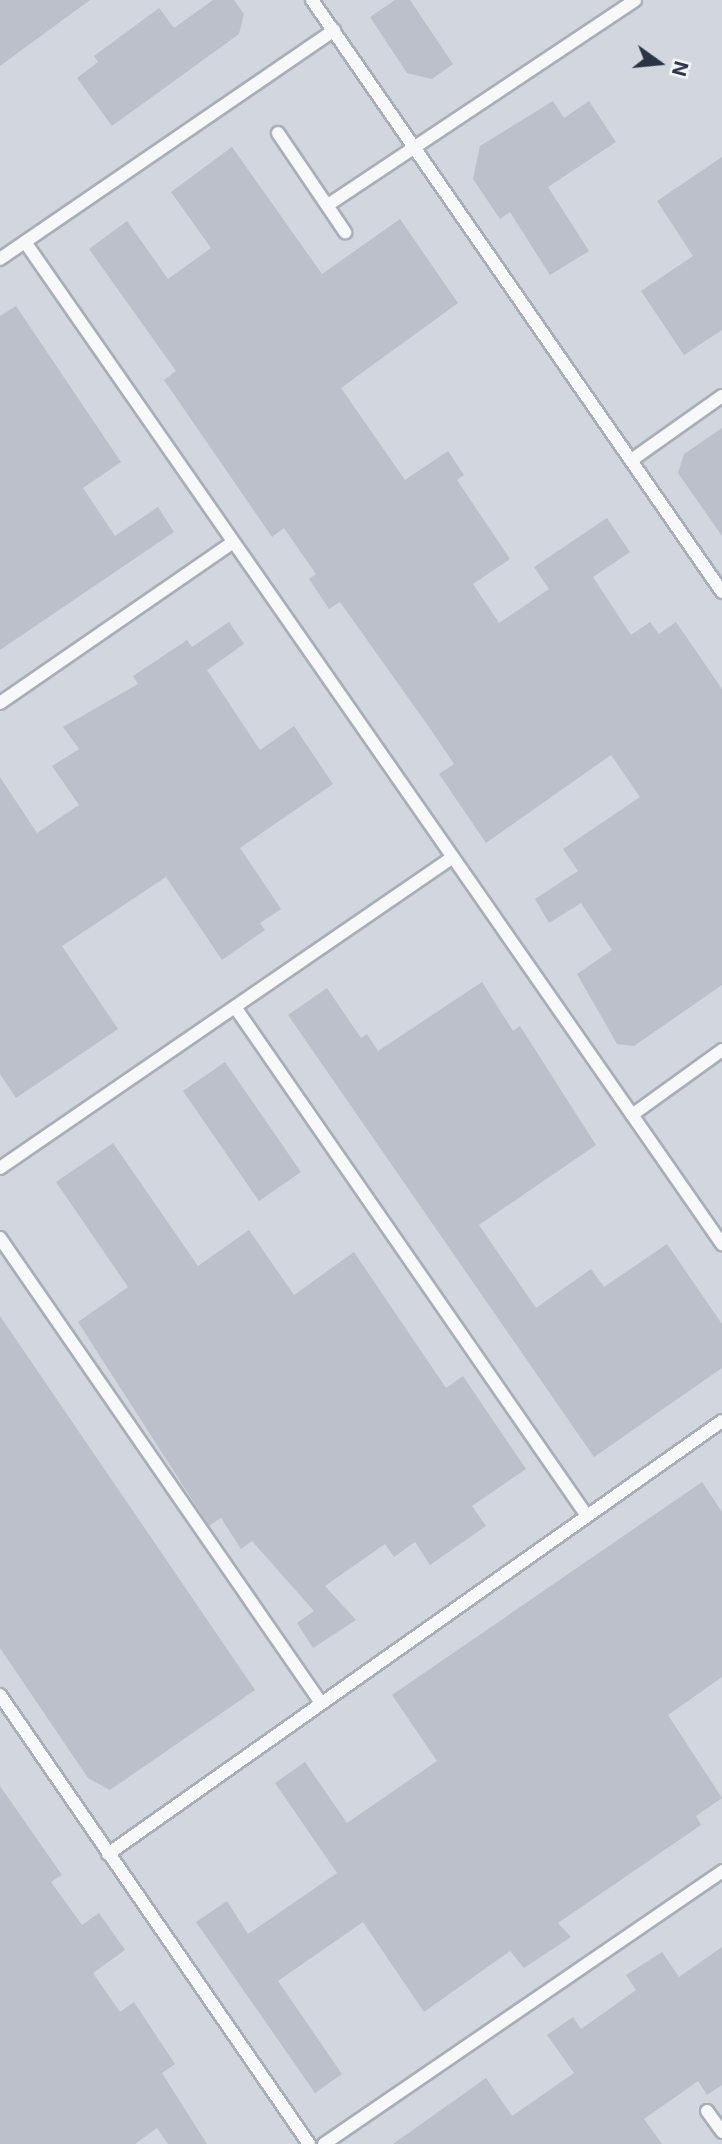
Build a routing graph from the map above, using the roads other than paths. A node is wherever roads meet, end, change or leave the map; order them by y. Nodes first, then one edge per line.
1 (312, 0) edge
2 (635, 0) edge
3 (334, 30) junction
4 (278, 132) dead end
5 (415, 152) junction
6 (328, 205) junction
7 (345, 232) dead end
8 (25, 242) junction
9 (0, 260) edge
10 (722, 396) edge
11 (633, 459) junction
12 (233, 542) junction
13 (722, 592) edge
14 (0, 703) edge
15 (453, 857) junction
16 (235, 1007) junction
17 (722, 1050) edge
18 (632, 1115) junction
19 (0, 1168) edge
20 (0, 1238) edge
21 (722, 1244) edge
22 (722, 1421) edge
23 (587, 1516) junction
24 (0, 1695) edge
25 (321, 1703) junction
26 (108, 1854) junction
27 (722, 1871) edge
28 (707, 2112) dead end
29 (722, 2132) edge
30 (309, 2144) edge
31 (324, 2144) edge

1 - 3 lane
2 - 5 lane
3 - 5 lane
3 - 8 lane
4 - 6 lane
5 - 6 lane
5 - 11 lane
6 - 7 lane
8 - 9 lane
8 - 12 lane
10 - 11 lane
11 - 13 lane
12 - 14 lane
12 - 15 lane
15 - 16 lane
15 - 18 lane
16 - 19 lane
16 - 23 lane
17 - 18 lane
18 - 21 lane
20 - 25 lane
22 - 23 lane
23 - 25 lane
24 - 26 lane
25 - 26 lane
26 - 30 lane
27 - 31 lane
28 - 29 lane

